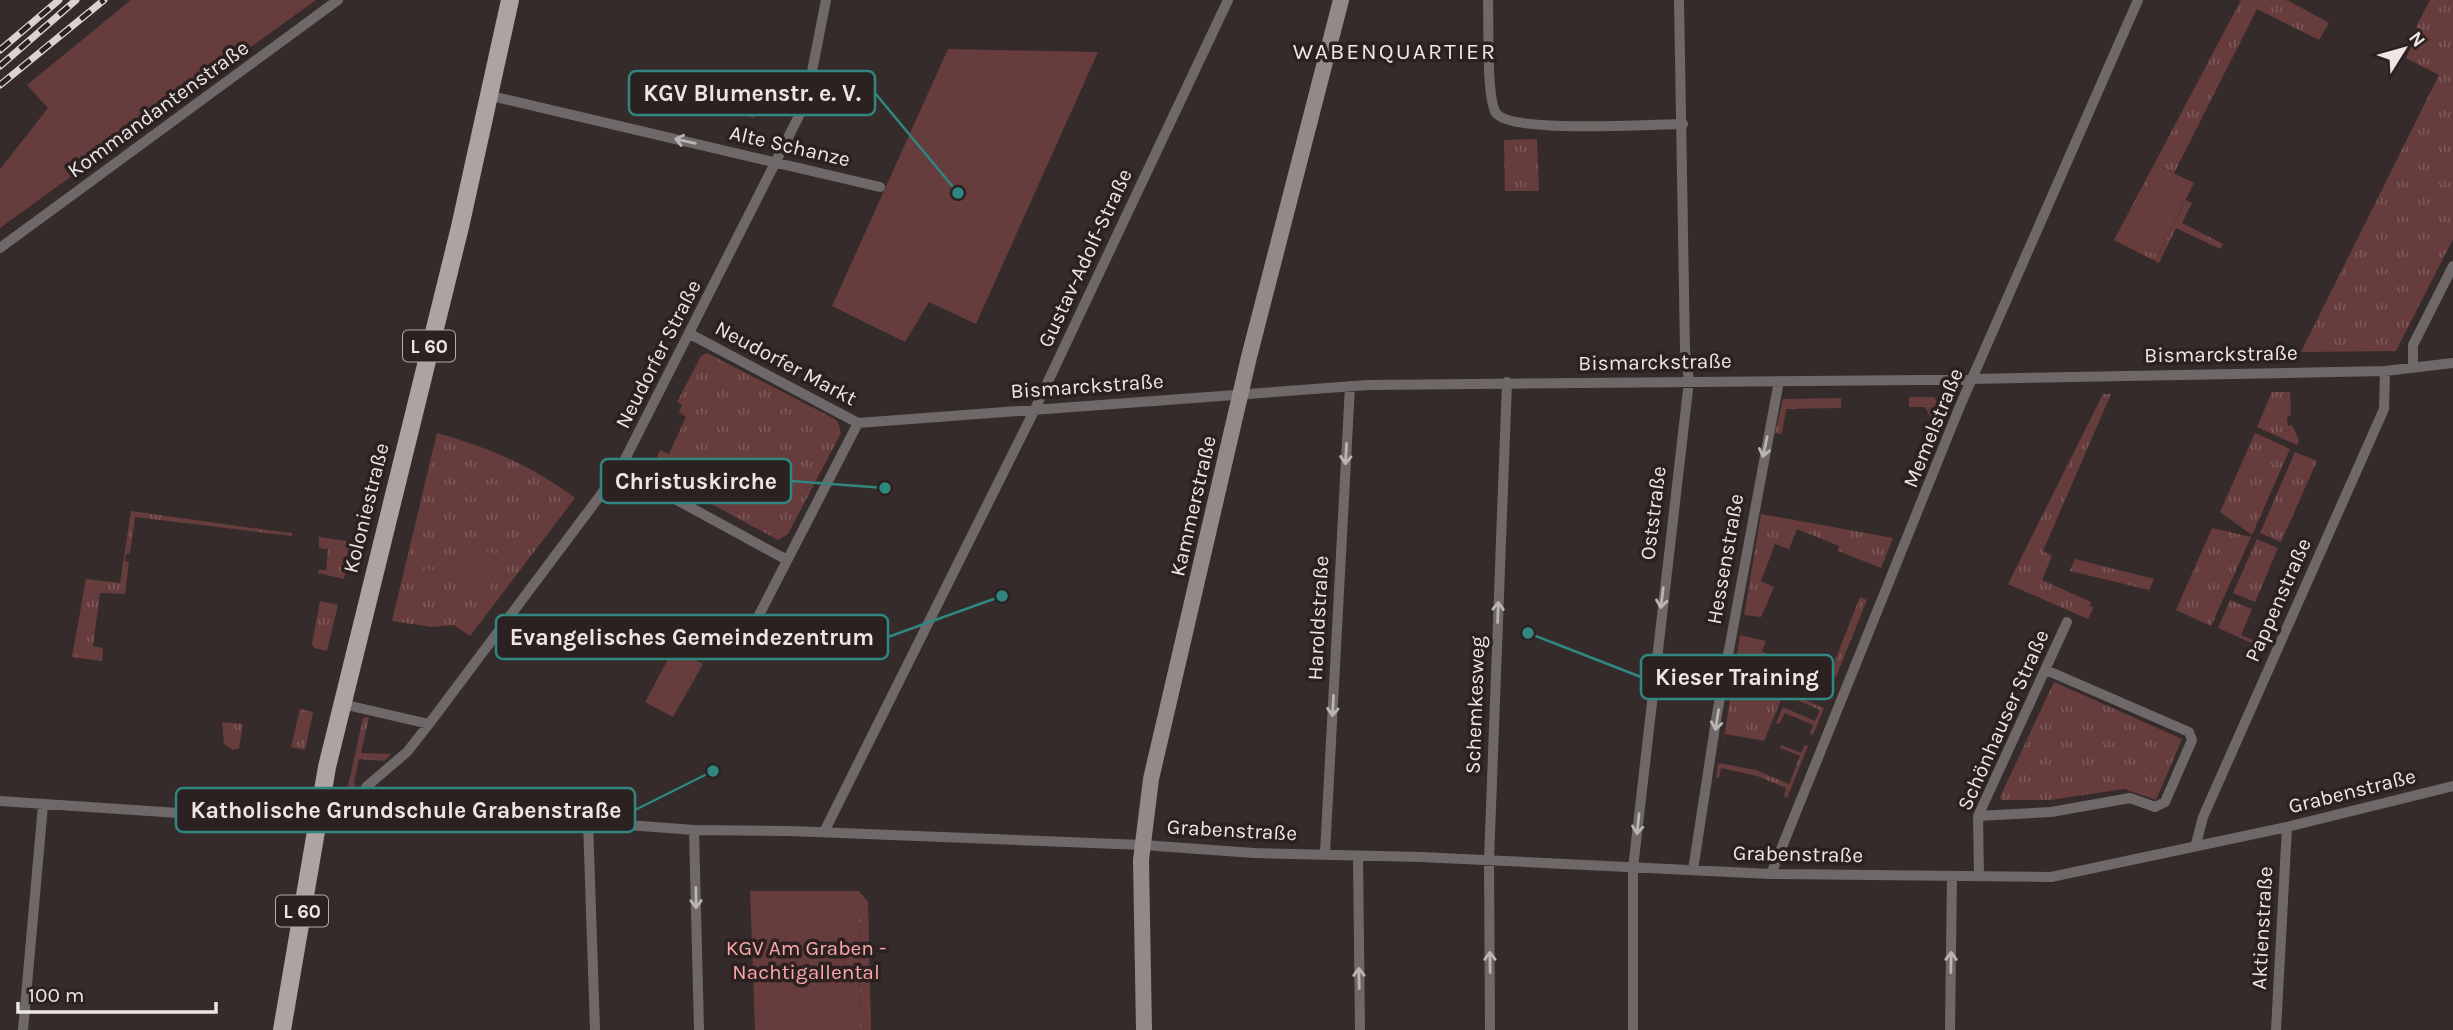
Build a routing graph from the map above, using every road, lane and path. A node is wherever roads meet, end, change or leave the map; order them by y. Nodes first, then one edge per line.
1 (338, 0) edge
2 (510, 0) edge
3 (826, 0) edge
4 (1228, 0) edge
5 (1341, 0) edge
6 (1488, 0) edge
7 (1679, 0) edge
8 (2138, 0) edge
9 (487, 95) junction
10 (1683, 124) junction
11 (775, 163) junction
12 (880, 187) dead end
13 (0, 248) edge
14 (2453, 267) edge
15 (690, 334) junction
16 (2453, 363) edge
17 (2413, 368) junction
18 (2385, 371) junction
19 (1973, 378) junction
20 (1689, 381) junction
21 (1779, 381) junction
22 (1507, 382) junction
23 (1350, 386) junction
24 (1241, 394) junction
25 (1035, 409) junction
26 (858, 423) junction
27 (620, 469) junction
28 (788, 560) junction
29 (2067, 622) dead end
30 (758, 640) dead end
31 (2046, 670) junction
32 (342, 704) junction
33 (429, 724) junction
34 (366, 786) dead end
35 (2453, 786) edge
36 (0, 801) edge
37 (43, 805) junction
38 (1978, 816) junction
39 (318, 817) junction
40 (588, 821) junction
41 (2287, 827) junction
42 (694, 830) junction
43 (824, 832) junction
44 (2196, 844) junction
45 (1143, 845) junction
46 (1325, 853) junction
47 (1358, 856) junction
48 (1489, 860) junction
49 (1633, 868) junction
50 (1693, 870) junction
51 (1771, 874) junction
52 (1952, 876) junction
53 (1979, 876) junction
54 (23, 1030) edge
55 (282, 1030) edge
56 (595, 1030) edge
57 (699, 1030) edge
58 (1144, 1030) edge
59 (1360, 1030) edge
60 (1490, 1030) edge
61 (1633, 1030) edge
62 (1950, 1030) edge
63 (2276, 1030) edge

1 - 13 street, Kommandantenstraße
2 - 9 main road, Koloniestraße / L 60
3 - 11 street, Neudorfer Straße
4 - 25 street, Gustav-Adolf-Straße
5 - 24 street, Kammerstraße
6 - 10 street
7 - 10 street, Oststraße
8 - 19 street, Memelstraße
11 -> 9 street, Alte Schanze
9 - 32 main road, Koloniestraße / L 60
10 - 20 street, Oststraße
11 - 12 street, Alte Schanze
11 - 15 street, Neudorfer Straße
14 - 17 street
15 - 26 street, Neudorfer Markt
15 - 27 street, Neudorfer Straße
16 - 17 street, Bismarckstraße
17 - 18 street, Bismarckstraße
18 - 19 street, Bismarckstraße
18 - 44 street, Pappenstraße
19 - 21 street, Bismarckstraße
19 - 51 street, Memelstraße
20 - 21 street, Bismarckstraße
20 - 22 street, Bismarckstraße
20 -> 49 street, Oststraße
21 -> 50 street, Hessenstraße
22 - 23 street, Bismarckstraße
48 -> 22 street, Schemkesweg
23 - 24 street, Bismarckstraße
23 -> 46 street, Haroldstraße
24 - 25 street, Bismarckstraße
24 - 45 street, Kammerstraße
25 - 26 street, Bismarckstraße
25 - 43 street, Gustav-Adolf-Straße
26 - 28 street, Neudorfer Markt
27 - 28 street
27 - 33 street, Neudorfer Straße
28 - 30 street, Neudorfer Markt
29 - 31 street, Schönhauser Straße
31 - 38 street, Schönhauser Straße
31 - 38 street
32 - 33 street
32 - 39 main road, Koloniestraße / L 60
33 - 34 street, Neudorfer Straße
35 - 41 street, Grabenstraße
36 - 37 street, Grabenstraße
37 - 39 street, Grabenstraße
37 - 54 street
38 - 53 street, Schönhauser Straße
39 - 40 street, Grabenstraße
39 - 55 main road, Koloniestraße / L 60
40 - 42 street, Grabenstraße
40 - 56 street
41 - 44 street, Grabenstraße
41 - 63 street, Aktienstraße
42 - 43 street, Grabenstraße
42 -> 57 street
43 - 45 street, Grabenstraße
44 - 53 street, Grabenstraße
45 - 46 street, Grabenstraße
45 - 58 street, Kammerstraße
46 - 47 street, Grabenstraße
47 - 48 street, Grabenstraße
59 -> 47 street
48 - 49 street, Grabenstraße
60 -> 48 street, Schemkesweg
49 - 50 street, Grabenstraße
49 - 61 street, Oststraße
50 - 51 street, Grabenstraße
51 - 52 street, Grabenstraße
52 - 53 street, Grabenstraße
62 -> 52 street

